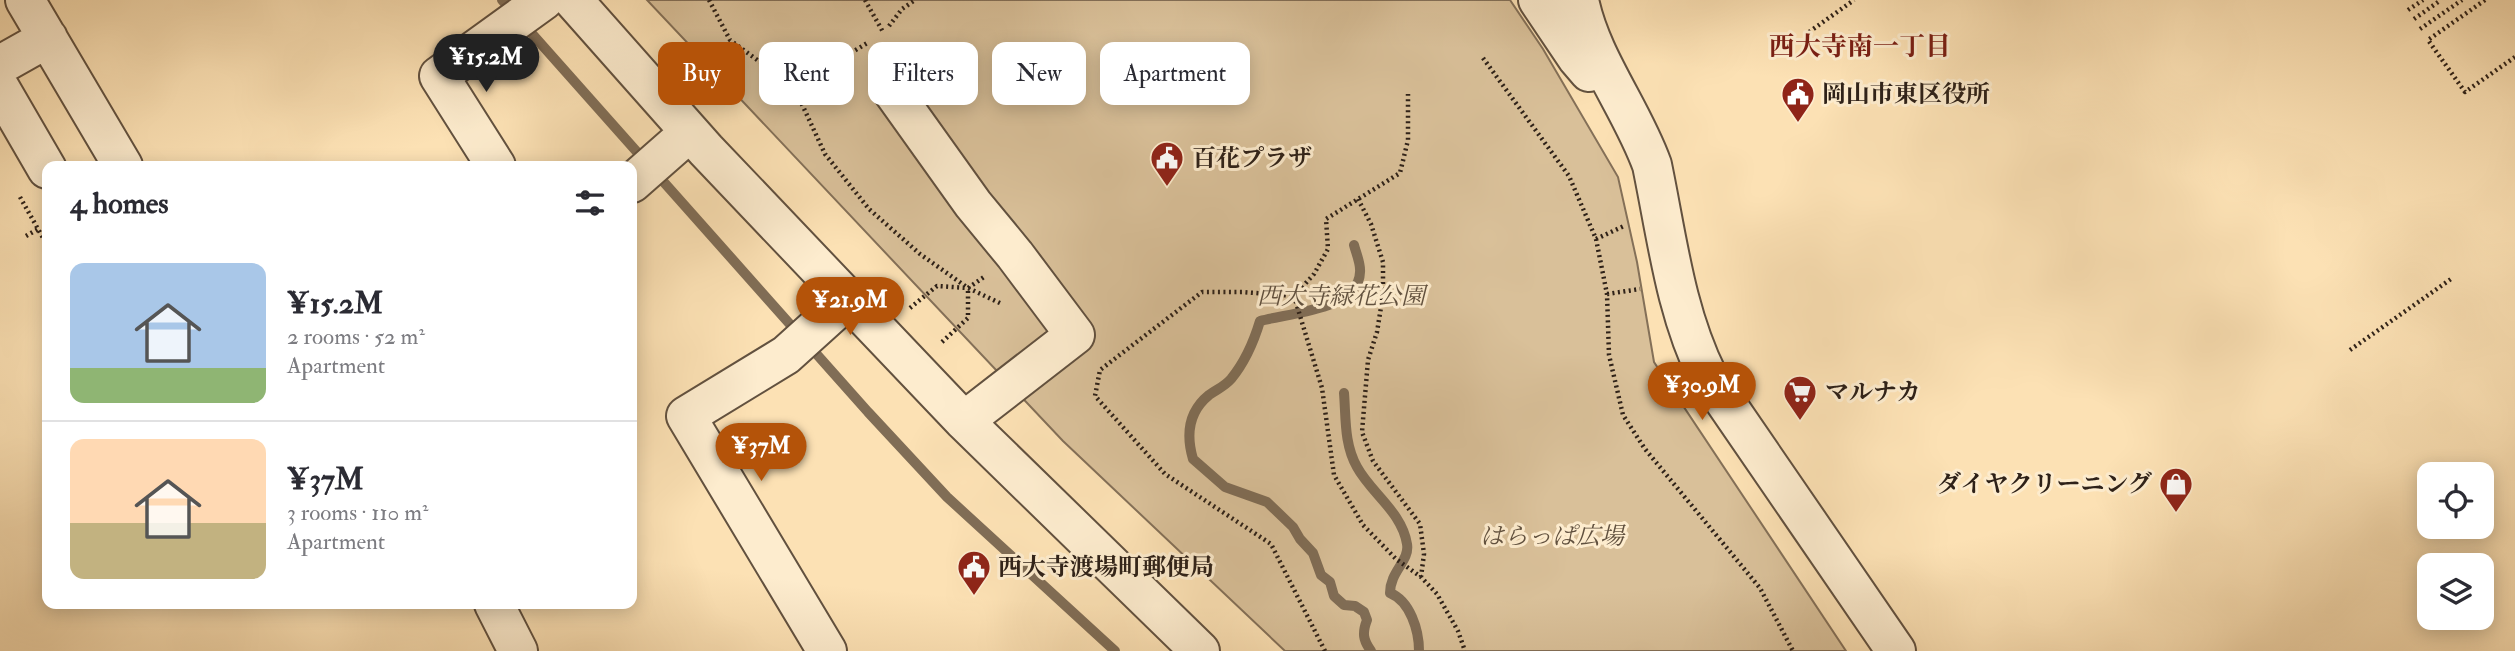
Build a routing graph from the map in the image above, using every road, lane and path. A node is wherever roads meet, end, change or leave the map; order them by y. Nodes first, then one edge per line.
1 (25, 0) edge
2 (573, 0) edge
3 (709, 0) edge
4 (915, 0) edge
5 (1538, 0) edge
6 (1579, 0) edge
7 (1854, 0) edge
8 (2423, 0) edge
9 (2441, 0) edge
10 (2462, 0) edge
11 (2485, 0) edge
12 (2408, 10) dead end
13 (525, 14) edge
14 (2414, 19) dead end
15 (2420, 29) dead end
16 (1809, 32) dead end
17 (48, 38) junction
18 (872, 40) dead end
19 (894, 42) edge
20 (854, 51) edge
21 (1483, 58) dead end
22 (2515, 58) edge
23 (759, 61) edge
24 (0, 65) edge
25 (0, 88) edge
26 (1408, 94) dead end
27 (802, 105) edge
28 (902, 105) edge
29 (1636, 127) junction
30 (690, 132) junction
31 (42, 161) edge
32 (119, 161) edge
33 (493, 161) edge
34 (641, 174) edge
35 (19, 196) dead end
36 (1358, 199) junction
37 (1629, 224) dead end
38 (38, 229) junction
39 (26, 236) dead end
40 (42, 236) edge
41 (1596, 239) junction
42 (2451, 279) dead end
43 (968, 288) junction
44 (1650, 288) dead end
45 (1606, 294) junction
46 (1294, 296) junction
47 (848, 299) junction
48 (1011, 307) dead end
49 (904, 314) dead end
50 (1075, 335) junction
51 (936, 347) dead end
52 (2350, 349) dead end
53 (1100, 370) junction
54 (964, 421) junction
55 (1421, 577) junction
56 (497, 609) edge
57 (518, 651) edge
58 (827, 651) edge
59 (1200, 651) edge
60 (1325, 651) edge
61 (1465, 651) edge
62 (1793, 651) edge
63 (1896, 651) edge

1 - 17 street
2 - 30 street
3 - 23 path
4 - 19 path
5 - 29 street
6 - 29 street
7 - 16 path
8 - 12 path
9 - 14 path
10 - 15 path
11 - 22 path
13 - 33 street
17 - 24 street
17 - 32 street
18 - 20 path
21 - 41 path
25 - 31 street
26 - 36 path
27 - 43 path
28 - 50 street
29 - 63 street
30 - 34 street
30 - 47 street
35 - 38 path
36 - 46 path
36 - 55 path
37 - 41 path
38 - 39 path
38 - 40 path
41 - 45 path
42 - 52 path
43 - 48 path
43 - 49 path
43 - 51 path
44 - 45 path
45 - 62 path
46 - 53 path
46 - 55 path
47 - 54 street
47 - 58 street
50 - 53 path
50 - 54 street
53 - 60 path
54 - 59 street
55 - 61 path
56 - 57 street

